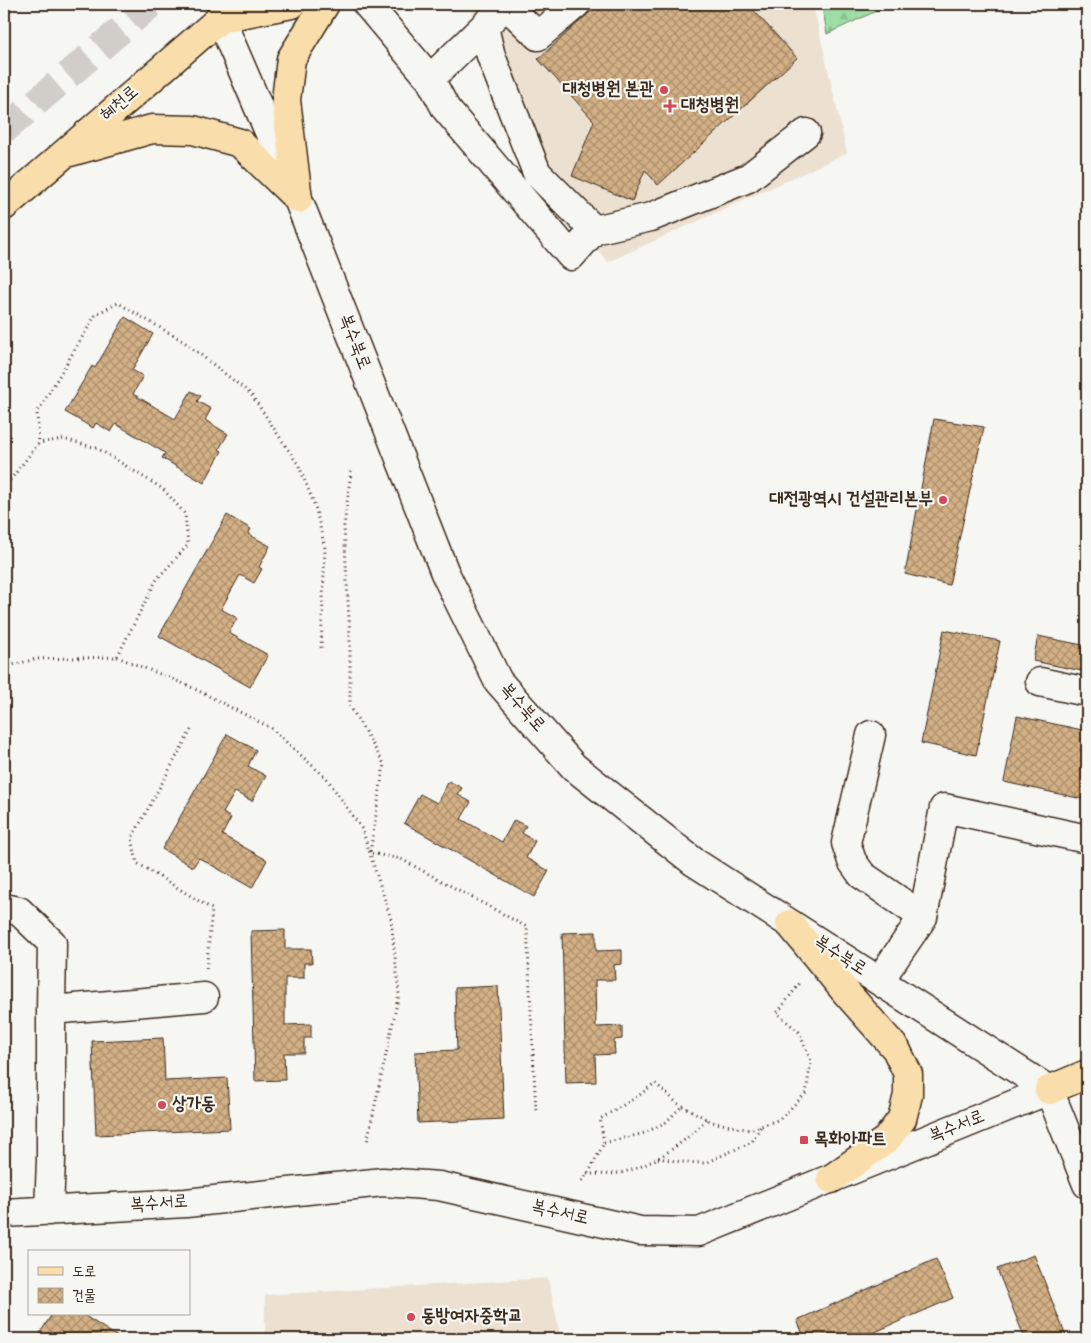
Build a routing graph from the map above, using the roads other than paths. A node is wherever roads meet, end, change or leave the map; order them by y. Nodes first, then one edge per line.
1 (292, 4) edge
2 (325, 4) edge
3 (367, 4) edge
4 (507, 4) edge
5 (576, 4) edge
6 (229, 11) edge
7 (484, 27) junction
8 (430, 78) junction
9 (806, 132) dead end
10 (62, 154) junction
11 (298, 199) junction
12 (4, 206) edge
13 (594, 230) junction
14 (1040, 682) dead end
15 (1087, 692) edge
16 (871, 735) dead end
17 (1087, 839) edge
18 (4, 908) edge
19 (923, 917) junction
20 (790, 924) junction
21 (880, 981) junction
22 (204, 997) road end
23 (51, 1010) junction
24 (1087, 1074) edge
25 (1049, 1090) junction
26 (831, 1179) junction
27 (1087, 1184) edge
28 (49, 1211) junction
29 (4, 1213) edge

1 - 6 main road
2 - 11 main road
3 - 8 street
4 - 5 street
4 - 7 street
6 - 10 main road, 혜천로
6 - 11 street, 복수북로
7 - 8 street
7 - 13 street
8 - 13 street
9 - 13 street
10 - 11 main road
10 - 12 main road, 혜천로
11 - 20 street, 복수북로
14 - 15 street
16 - 19 street
17 - 19 street
18 - 23 street
19 - 21 street
20 - 21 street, 복수북로
20 - 26 main road
21 - 25 street, 복수북로
22 - 23 street
23 - 28 street
24 - 25 main road, 복수서로
25 - 26 street, 복수서로
25 - 27 street
26 - 28 street, 복수서로
28 - 29 street, 복수서로

